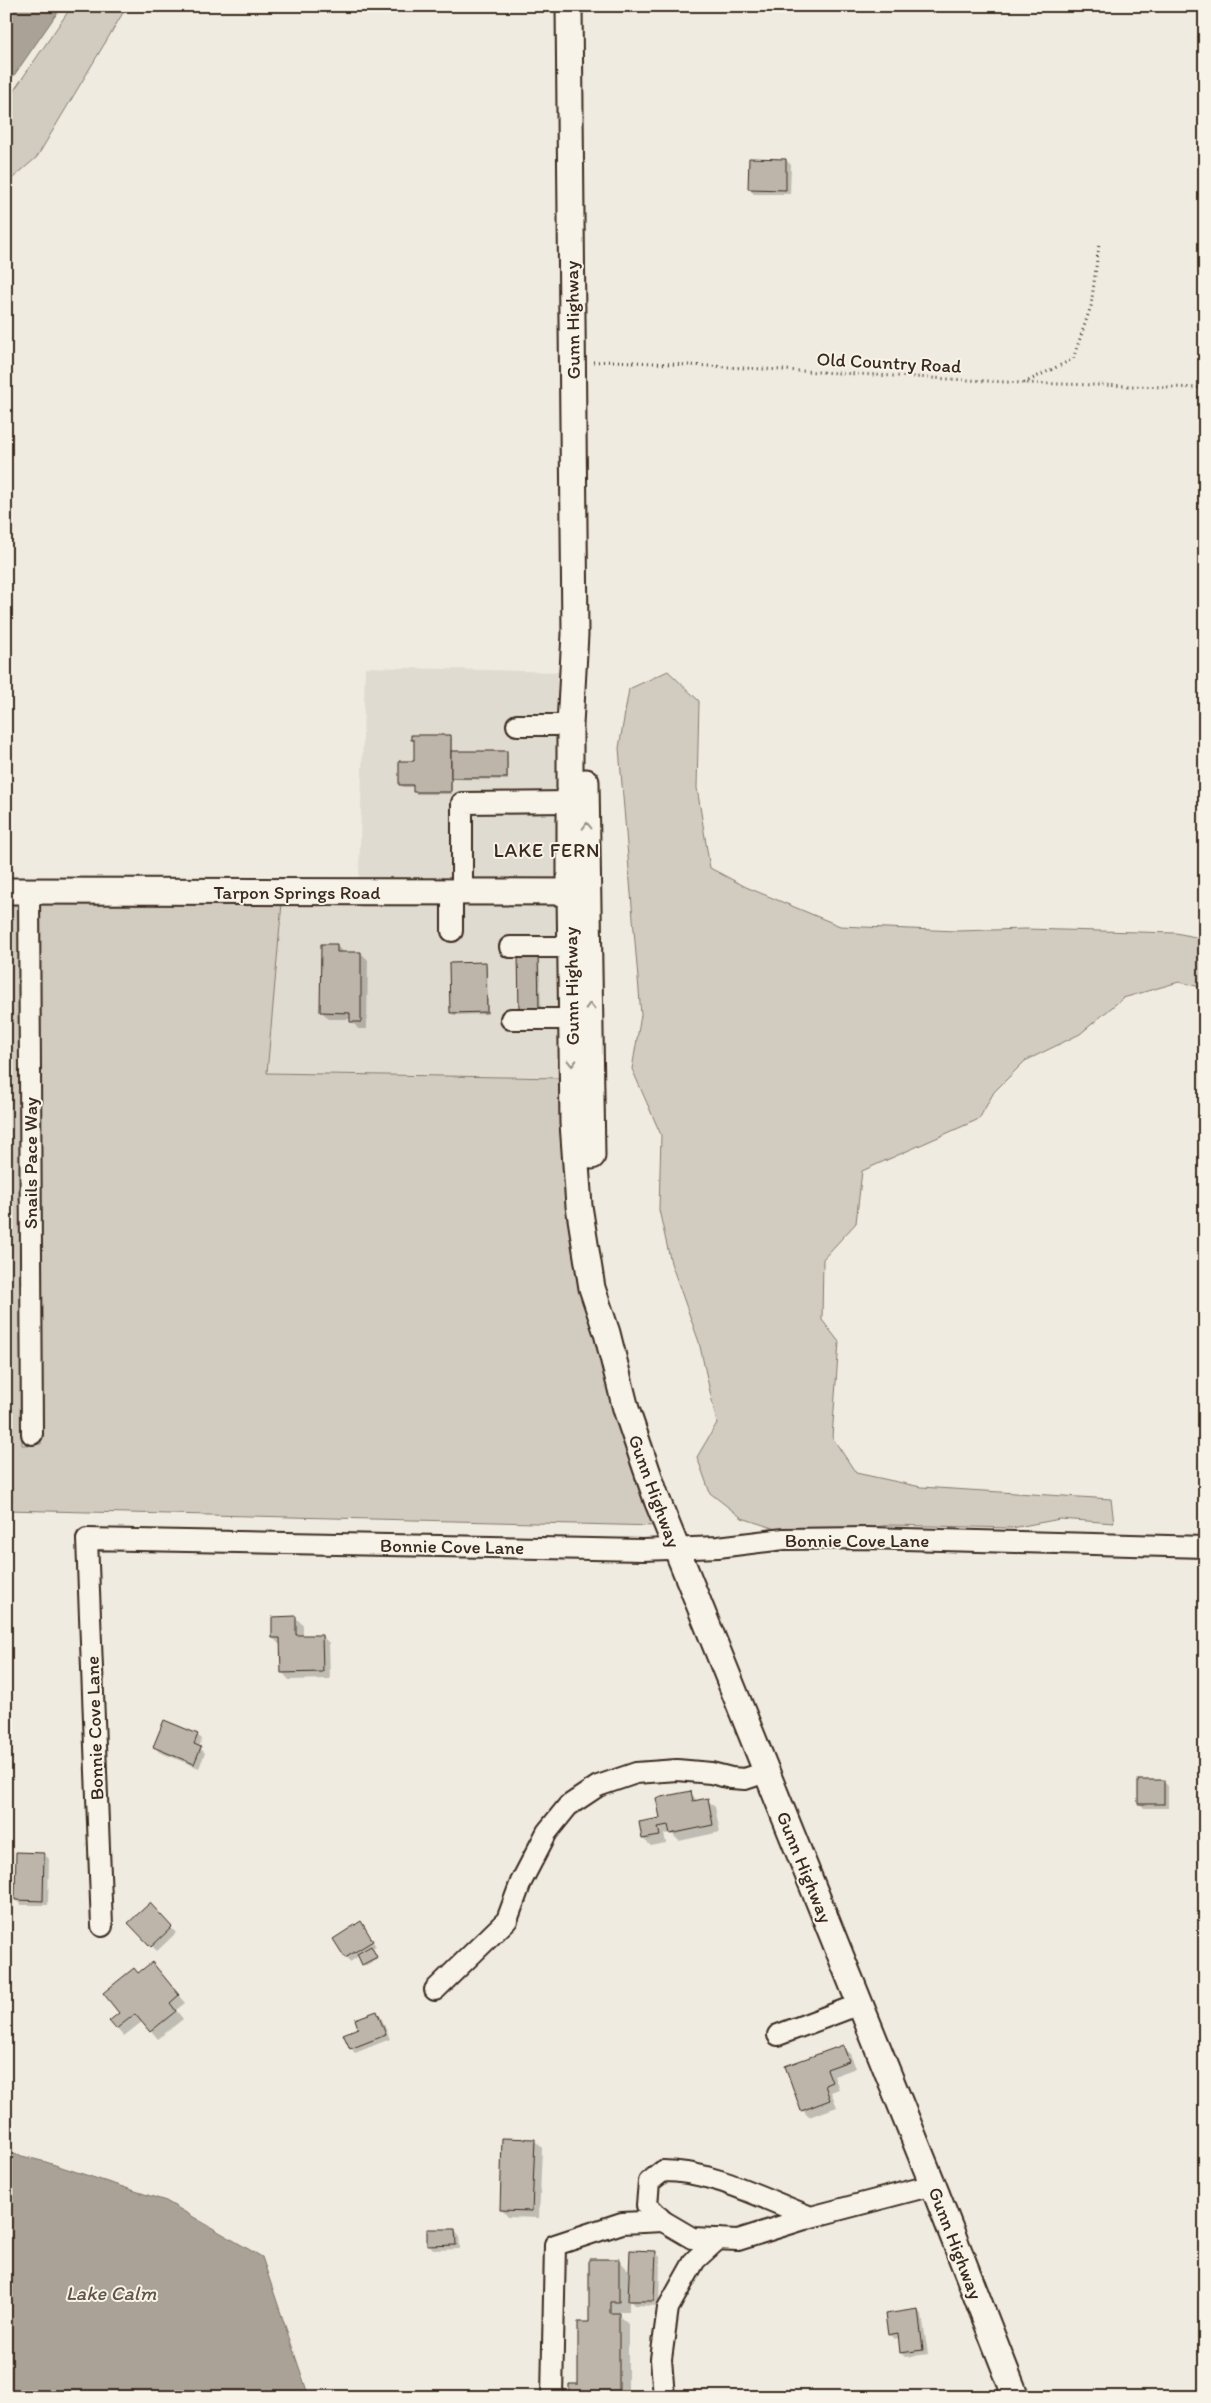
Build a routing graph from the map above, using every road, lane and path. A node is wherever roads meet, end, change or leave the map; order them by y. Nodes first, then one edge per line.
1 (569, 6) edge
2 (1099, 244) dead end
3 (573, 363) junction
4 (1024, 383) junction
5 (1205, 388) edge
6 (575, 634) junction
7 (517, 725) dead end
8 (570, 725) junction
9 (570, 802) junction
10 (18, 891) edge
11 (457, 892) junction
12 (579, 892) junction
13 (452, 931) dead end
14 (510, 947) dead end
15 (570, 947) junction
16 (511, 1019) dead end
17 (571, 1019) junction
18 (607, 1333) junction
19 (32, 1434) dead end
20 (1205, 1547) edge
21 (676, 1549) junction
22 (766, 1772) junction
23 (102, 1926) dead end
24 (435, 1990) dead end
25 (860, 2004) junction
26 (778, 2035) dead end
27 (933, 2186) junction
28 (811, 2217) junction
29 (663, 2221) junction
30 (718, 2239) junction
31 (552, 2397) edge
32 (664, 2397) edge
33 (1016, 2397) edge

1 - 3 main road, Gunn Highway
2 - 4 path
3 - 4 path, Old Country Road
3 - 6 main road, Gunn Highway
4 - 5 path, Old Country Road
6 - 8 main road, Gunn Highway
12 -> 6 main road, Gunn Highway
7 - 8 street
8 - 9 main road, Gunn Highway
9 - 11 street
9 - 12 main road, Gunn Highway
10 - 11 main road, Tarpon Springs Road
10 - 19 street, Snails Pace Way
11 - 12 main road, Tarpon Springs Road
11 - 13 street
12 - 15 main road, Gunn Highway
18 -> 12 main road, Gunn Highway
14 - 15 street
15 - 17 main road, Gunn Highway
16 - 17 street
17 -> 18 main road, Gunn Highway
18 - 21 main road, Gunn Highway
20 - 21 street, Bonnie Cove Lane
21 - 22 main road, Gunn Highway
21 - 23 street, Bonnie Cove Lane
22 - 24 street
22 - 25 main road, Gunn Highway
25 - 26 street
25 - 27 main road, Gunn Highway
27 - 28 street
27 - 33 main road, Gunn Highway
28 - 29 street
28 - 30 street
29 - 30 street
29 - 31 street
30 - 32 street

